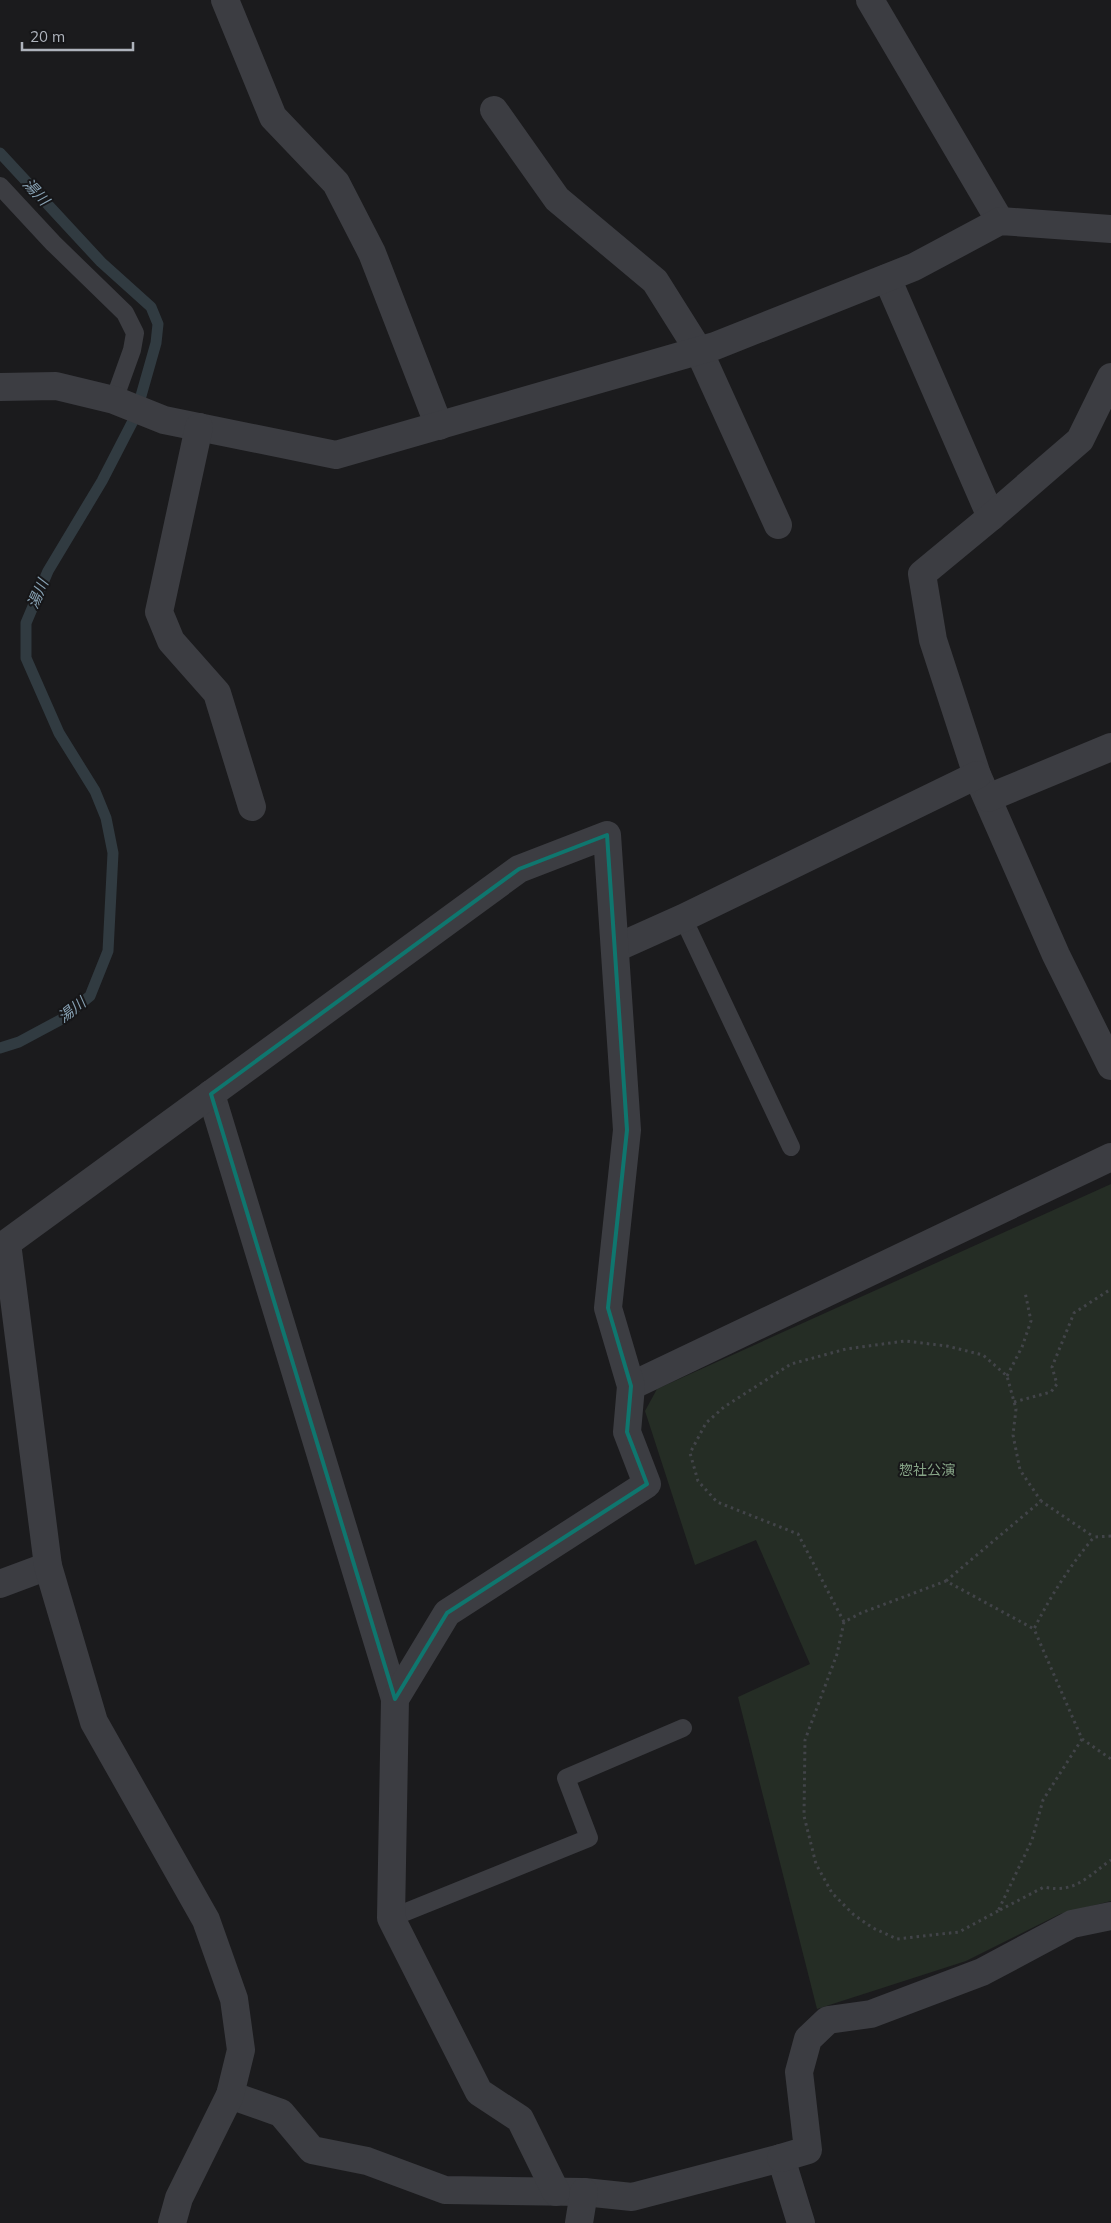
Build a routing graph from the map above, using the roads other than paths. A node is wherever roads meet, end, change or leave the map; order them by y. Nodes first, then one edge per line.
1 (225, 0) edge
2 (870, 0) edge
3 (494, 110) dead end
4 (0, 186) edge
5 (1000, 221) junction
6 (1111, 229) edge
7 (888, 278) junction
8 (699, 351) junction
9 (1111, 377) edge
10 (0, 387) edge
11 (114, 400) junction
12 (1104, 403) edge
13 (439, 426) junction
14 (199, 427) junction
15 (991, 517) junction
16 (778, 525) dead end
17 (1111, 747) edge
18 (983, 787) junction
19 (252, 808) dead end
20 (683, 918) junction
21 (616, 948) junction
22 (1111, 1066) edge
23 (211, 1094) junction
24 (790, 1147) dead end
25 (1111, 1157) edge
26 (631, 1386) junction
27 (48, 1566) junction
28 (0, 1584) edge
29 (395, 1699) junction
30 (683, 1728) dead end
31 (1111, 1916) edge
32 (391, 1918) junction
33 (230, 2095) junction
34 (781, 2158) junction
35 (556, 2192) junction
36 (584, 2192) junction
37 (172, 2223) edge
38 (579, 2223) edge
39 (801, 2223) edge

1 - 13 street
2 - 5 street
3 - 8 street
4 - 11 lane
5 - 6 street
5 - 7 street
7 - 8 street
7 - 15 street
8 - 13 street
8 - 16 street
9 - 12 street
10 - 11 street
11 - 14 street
12 - 15 street
13 - 14 street
14 - 19 street
15 - 18 street
17 - 18 street
18 - 20 street
18 - 22 street
20 - 21 street
20 - 24 lane
21 - 23 street
21 - 26 street
23 - 27 street
23 - 29 street
25 - 26 street
26 - 29 street
27 - 28 street
27 - 33 street
29 - 32 street
30 - 32 lane
31 - 34 street
32 - 35 street
33 - 35 street
33 - 37 street
34 - 36 street
34 - 39 street
35 - 36 street
36 - 38 street

